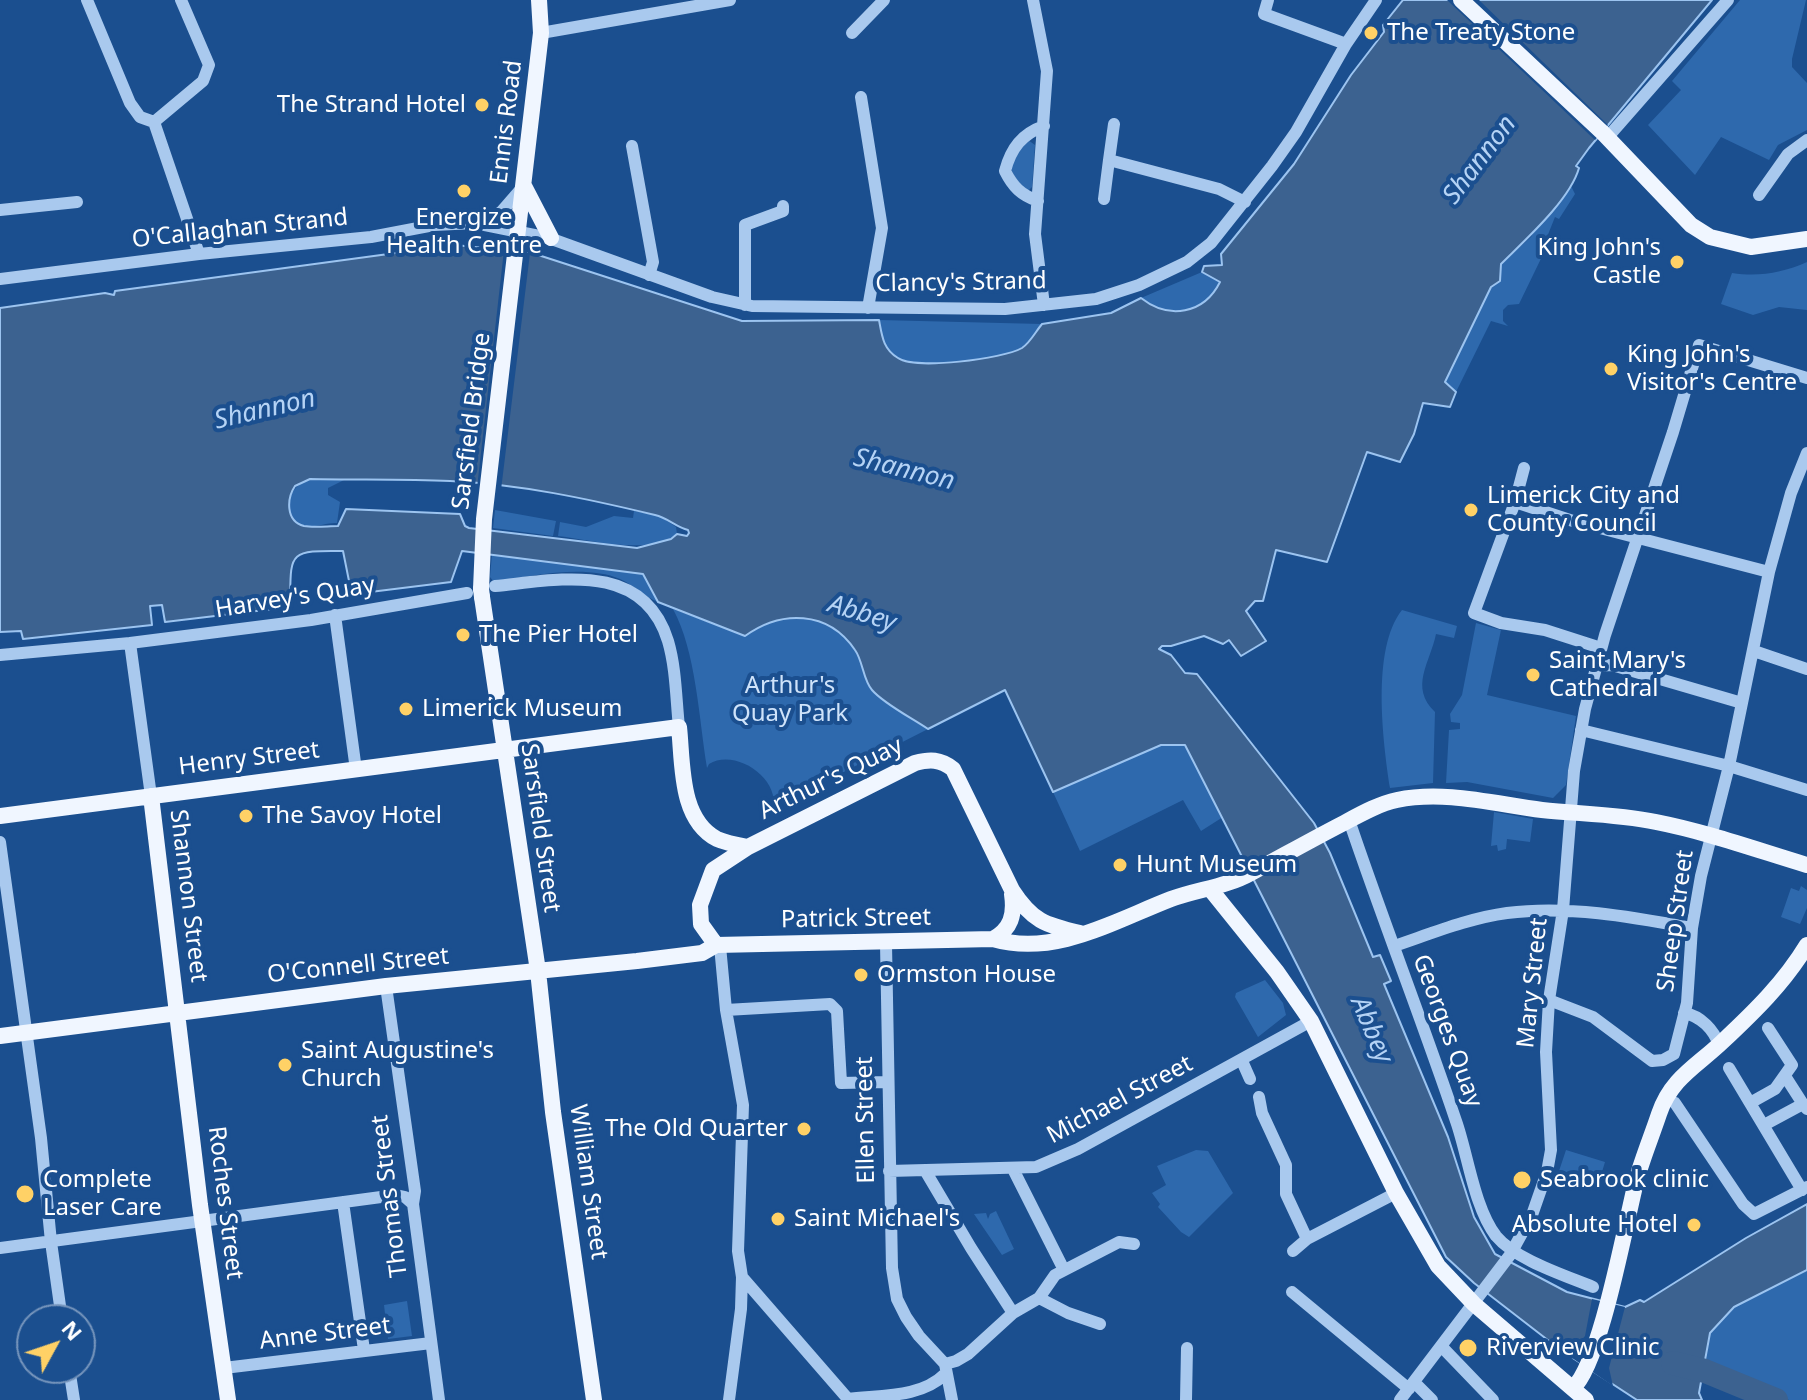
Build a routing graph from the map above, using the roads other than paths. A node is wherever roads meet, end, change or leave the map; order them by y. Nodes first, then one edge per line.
1 (87, 0) edge
2 (181, 0) edge
3 (539, 0) edge
4 (730, 0) edge
5 (884, 0) edge
6 (1033, 0) edge
7 (1268, 0) edge
8 (1376, 0) edge
9 (1461, 0) edge
10 (1728, 0) edge
11 (541, 33) junction
12 (852, 33) dead end
13 (1346, 44) junction
14 (861, 97) dead end
15 (154, 122) junction
16 (1114, 124) dead end
17 (1044, 126) junction
18 (1605, 136) junction
19 (1807, 140) edge
20 (632, 146) dead end
21 (1109, 160) junction
22 (524, 185) junction
23 (1759, 195) dead end
24 (1104, 199) dead end
25 (1038, 201) junction
26 (77, 202) dead end
27 (1245, 202) junction
28 (783, 206) dead end
29 (0, 210) edge
30 (484, 224) junction
31 (518, 231) junction
32 (551, 238) junction
33 (1807, 239) edge
34 (516, 250) joint
35 (199, 254) junction
36 (649, 275) junction
37 (0, 279) edge
38 (745, 305) junction
39 (1044, 305) junction
40 (868, 308) junction
41 (1807, 378) edge
42 (1807, 453) edge
43 (1524, 468) dead end
44 (1515, 502) junction
45 (1638, 537) junction
46 (1769, 572) junction
47 (495, 586) dead end
48 (474, 595) junction
49 (335, 615) junction
50 (1603, 642) junction
51 (130, 643) junction
52 (1754, 651) junction
53 (0, 655) edge
54 (1596, 666) junction
55 (1807, 669) edge
56 (1742, 703) junction
57 (679, 727) junction
58 (1581, 730) junction
59 (504, 749) junction
60 (1729, 766) junction
61 (356, 770) junction
62 (1807, 790) edge
63 (151, 796) junction
64 (1571, 811) junction
65 (0, 816) edge
66 (1349, 820) junction
67 (1710, 836) junction
68 (0, 842) edge
69 (748, 847) junction
70 (1807, 865) edge
71 (1012, 890) junction
72 (1211, 890) junction
73 (1563, 910) junction
74 (1692, 928) junction
75 (1080, 933) junction
76 (993, 939) junction
77 (886, 944) junction
78 (1807, 945) edge
79 (718, 946) junction
80 (1394, 946) junction
81 (538, 971) junction
82 (386, 986) junction
83 (1549, 1000) junction
84 (726, 1010) junction
85 (178, 1012) junction
86 (1684, 1013) junction
87 (1311, 1021) junction
88 (1768, 1028) dead end
89 (27, 1033) junction
90 (0, 1036) edge
91 (1719, 1045) junction
92 (1242, 1061) junction
93 (1729, 1068) dead end
94 (1785, 1076) junction
95 (1250, 1079) dead end
96 (887, 1082) junction
97 (1259, 1097) dead end
98 (1675, 1103) junction
99 (1750, 1103) junction
100 (1805, 1106) edge
101 (1764, 1125) junction
102 (1655, 1127) junction
103 (1013, 1169) junction
104 (889, 1171) junction
105 (926, 1172) junction
106 (1805, 1188) edge
107 (1396, 1193) junction
108 (343, 1202) junction
109 (413, 1204) junction
110 (202, 1220) junction
111 (1307, 1239) junction
112 (51, 1242) junction
113 (1134, 1244) dead end
114 (0, 1248) edge
115 (1293, 1251) dead end
116 (1512, 1252) junction
117 (1064, 1270) junction
118 (742, 1277) junction
119 (1593, 1287) dead end
120 (1292, 1292) dead end
121 (1039, 1298) junction
122 (1478, 1298) junction
123 (60, 1304) edge
124 (1013, 1313) junction
125 (1100, 1324) dead end
126 (431, 1343) junction
127 (1442, 1347) junction
128 (1187, 1348) dead end
129 (364, 1350) junction
130 (224, 1368) junction
131 (945, 1369) junction
132 (1412, 1386) junction
133 (1580, 1394) edge
134 (228, 1400) edge
135 (439, 1400) edge
136 (594, 1400) edge
137 (729, 1400) edge
138 (847, 1400) edge
139 (952, 1400) edge
140 (1186, 1400) edge
141 (1400, 1400) edge
142 (1432, 1400) edge
143 (1493, 1400) edge

1 - 15 street
2 - 15 street
3 - 11 main road, Ennis Road
4 - 11 street
5 - 12 street
6 - 17 street
7 - 13 street
8 - 13 street, Clancy's Strand
9 - 18 main road
10 - 18 street
11 - 22 main road, Ennis Road
13 - 27 street, Clancy's Strand
14 - 40 street
15 - 35 street
16 - 21 street
17 - 25 street
17 - 25 street
18 - 33 main road
19 - 23 street
20 - 36 street
21 - 24 street
21 - 27 street
22 - 30 street
22 - 31 main road, Ennis Road
22 - 32 main road
25 - 39 street
26 - 29 street
27 - 39 street, Clancy's Strand
28 - 38 street
30 - 31 street, O'Callaghan Strand
30 - 35 street, O'Callaghan Strand
31 - 32 street, Clancy's Strand
31 - 34 main road, Ennis Road
32 - 36 street, Clancy's Strand
34 - 48 main road, Sarsfield Bridge
35 - 37 street, O'Callaghan Strand
36 - 38 street, Clancy's Strand
38 - 40 street, Clancy's Strand
39 - 40 street, Clancy's Strand
41 - 45 street, Mary Street
42 - 46 street, Sheep Street
43 - 44 street
44 - 45 street
44 - 50 street
45 - 46 street
45 - 50 street, Mary Street
46 - 52 street, Sheep Street
47 - 57 street
48 - 49 street, Harvey's Quay
48 - 59 main road, Sarsfield Street
49 - 51 street, Harvey's Quay
49 - 61 street
50 - 54 street, Mary Street
51 - 53 street, Harvey's Quay
51 - 63 street, Shannon Street
52 - 55 street
52 - 56 street, Sheep Street
54 - 56 street
54 - 58 street, Mary Street
56 - 60 street, Sheep Street
57 - 59 main road, Henry Street
57 - 69 main road
58 - 60 street
58 - 64 street, Mary Street
59 - 61 main road, Henry Street
59 - 81 main road, Sarsfield Street
60 - 62 street
60 - 67 street, Sheep Street
61 - 63 main road, Henry Street
63 - 65 main road, Henry Street
63 - 85 main road, Shannon Street
64 - 66 main road, Patrick Street
64 - 67 main road, Patrick Street
64 - 73 street, Mary Street
66 - 72 main road, Patrick Street
66 - 80 street, Georges Quay
67 - 70 main road, Patrick Street
67 - 74 street, Sheep Street
68 - 89 street
69 - 71 main road, Arthur's Quay
69 - 79 main road, Arthur's Quay
71 - 75 main road
71 - 76 main road
72 - 75 main road, Patrick Street
72 - 87 main road
73 - 74 street
73 - 80 street
73 - 83 street, Mary Street
74 - 86 street, Sheep Street
75 - 76 main road, Patrick Street
76 - 77 main road, Patrick Street
77 - 79 main road, Patrick Street
77 - 96 street, Ellen Street
78 - 91 main road
79 - 81 main road, O'Connell Street
79 - 84 street
80 - 116 street, Georges Quay
81 - 82 main road, O'Connell Street
81 - 136 main road, William Street
82 - 85 main road, O'Connell Street
82 - 109 street, Thomas Street
83 - 86 street, Sheep Street
83 - 116 street, Mary Street
84 - 96 street
84 - 118 street
85 - 89 main road, O'Connell Street
85 - 110 main road, Roches Street
86 - 91 street, Sheep Street
87 - 92 street, Michael Street
87 - 107 main road
88 - 94 street
89 - 90 main road, O'Connell Street
89 - 112 street
91 - 98 main road
91 - 102 main road
92 - 95 street
92 - 103 street, Michael Street
93 - 99 street
94 - 99 street
94 - 100 street
96 - 104 street, Ellen Street
97 - 111 street
98 - 102 main road
98 - 106 street
99 - 101 street
100 - 101 street
101 - 106 street
102 - 133 main road
103 - 105 street, Michael Street
103 - 117 street
104 - 105 street, Michael Street
104 - 131 street, Ellen Street
105 - 124 street
107 - 111 street
107 - 122 main road
108 - 109 street
108 - 110 street
108 - 129 street
109 - 126 street, Thomas Street
110 - 112 street
110 - 130 main road, Roches Street
111 - 115 street
112 - 114 street
112 - 123 street
113 - 117 street
116 - 119 street, Georges Quay
116 - 122 street, Mary Street
117 - 121 street
118 - 137 street
118 - 138 street
120 - 132 street
121 - 124 street
121 - 125 street
122 - 127 street, Mary Street
122 - 133 main road
124 - 131 street
126 - 129 street, Anne Street
126 - 135 street, Thomas Street
127 - 132 street, Mary Street
127 - 143 street
128 - 140 street
129 - 130 street, Anne Street
130 - 134 main road, Roches Street
131 - 138 street
131 - 139 street
132 - 141 street, Mary Street
132 - 142 street

